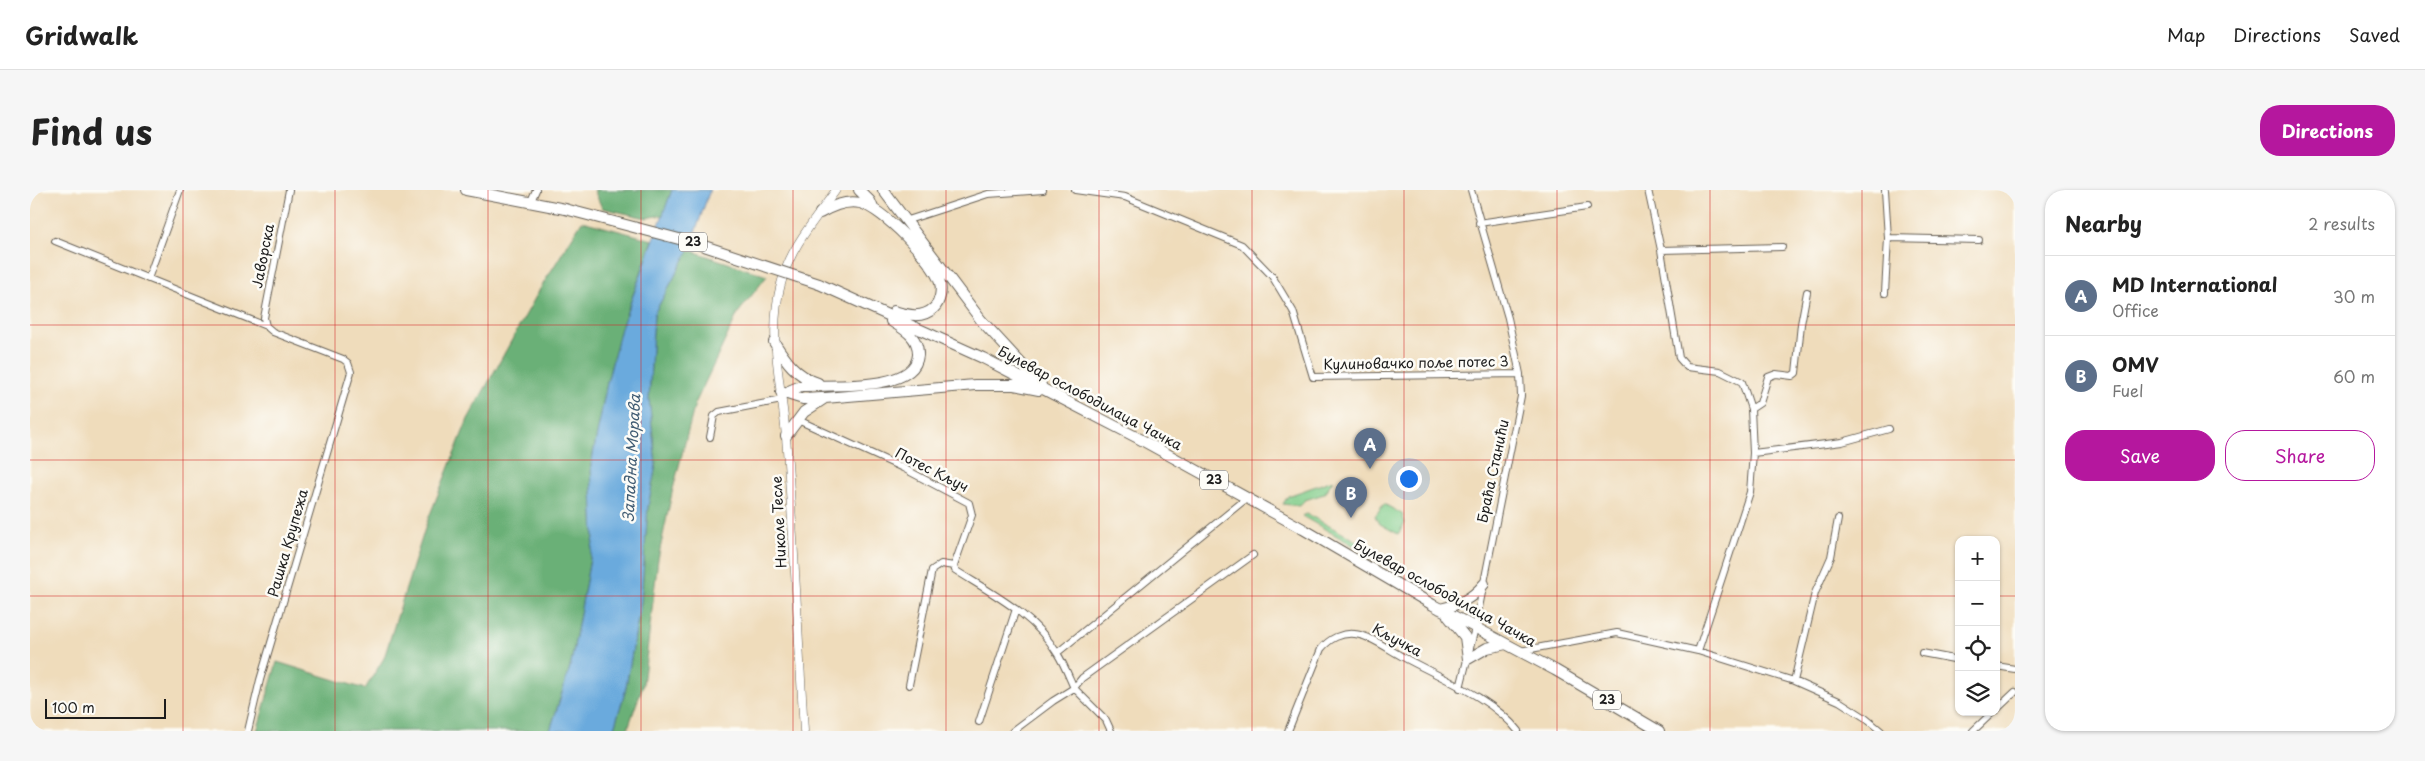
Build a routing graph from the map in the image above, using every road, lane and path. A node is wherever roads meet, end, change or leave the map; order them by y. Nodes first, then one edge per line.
1 (180, 190) edge
2 (289, 190) edge
3 (466, 190) edge
4 (536, 190) edge
5 (836, 190) edge
6 (859, 190) edge
7 (883, 190) edge
8 (1043, 190) edge
9 (1075, 190) edge
10 (1471, 190) edge
11 (1648, 190) edge
12 (1885, 190) edge
13 (531, 201) junction
14 (1587, 207) dead end
15 (874, 210) junction
16 (820, 212) junction
17 (905, 221) junction
18 (1479, 223) junction
19 (1888, 238) junction
20 (1979, 240) dead end
21 (55, 241) dead end
22 (1782, 247) dead end
23 (1661, 250) junction
24 (148, 279) junction
25 (1807, 292) dead end
26 (1885, 293) dead end
27 (882, 311) junction
28 (266, 326) junction
29 (774, 342) junction
30 (1520, 374) junction
31 (821, 385) junction
32 (1045, 390) junction
33 (783, 395) junction
34 (825, 398) junction
35 (1751, 409) junction
36 (798, 420) junction
37 (1889, 429) dead end
38 (786, 436) junction
39 (710, 437) dead end
40 (1753, 453) junction
41 (1247, 498) junction
42 (1838, 519) dead end
43 (1253, 555) dead end
44 (954, 566) junction
45 (1484, 584) junction
46 (1016, 609) junction
47 (1440, 609) junction
48 (1475, 628) junction
49 (1507, 644) junction
50 (1520, 651) junction
51 (1698, 651) junction
52 (1057, 653) junction
53 (1922, 653) dead end
54 (1468, 659) junction
55 (1955, 659) edge
56 (2000, 667) edge
57 (2015, 669) edge
58 (1794, 681) junction
59 (909, 685) dead end
60 (1074, 688) junction
61 (1460, 688) junction
62 (2015, 692) edge
63 (2000, 706) edge
64 (1989, 716) edge
65 (979, 722) dead end
66 (248, 731) edge
67 (804, 731) edge
68 (1013, 731) edge
69 (1111, 731) edge
70 (1288, 731) edge
71 (1518, 731) edge
72 (1659, 731) edge
73 (1881, 731) edge
74 (1973, 731) edge

1 - 24 street
2 - 28 street, Јаворска
3 - 13 main road, Булевар ослободилаца Чачка / 23
4 - 13 street
5 - 16 street, Николе Тесле
6 - 15 main road
7 - 17 main road
8 - 17 street
9 - 30 street, Кулиновачко поље потес 3
10 - 18 street, Браћа Станићи
11 - 23 street
12 - 19 street
13 - 27 main road, Булевар ослободилаца Чачка / 23, bridge
14 - 18 street
15 - 16 main road
15 - 27 main road
16 - 29 street, Николе Тесле
17 - 32 main road
18 - 30 street, Браћа Станићи
19 - 20 street
19 - 26 street
21 - 24 street
22 - 23 street
23 - 35 street
24 - 28 street
25 - 35 street
27 - 31 main road
27 - 32 main road, Булевар ослободилаца Чачка / 23
28 - 66 street, Рашка Крупежа
29 - 31 main road
29 - 33 street, Николе Тесле
30 - 45 street, Браћа Станићи
31 - 33 main road
32 - 34 main road
32 - 41 main road, Булевар ослободилаца Чачка / 23
33 - 34 main road
33 - 38 street, Николе Тесле
33 - 39 street
34 - 36 main road
35 - 40 street
36 - 38 main road
36 - 44 street, Потес Кључ
37 - 40 street
38 - 67 street, Николе Тесле
40 - 51 street
41 - 47 main road, Булевар ослободилаца Чачка / 23
41 - 52 street
42 - 58 street
43 - 60 street
44 - 46 street
44 - 59 street
45 - 47 main road
45 - 48 street, Браћа Станићи
46 - 52 street
46 - 65 street
47 - 48 main road, Булевар ослободилаца Чачка / 23
47 - 54 main road
48 - 49 main road, Булевар ослободилаца Чачка / 23
48 - 54 street, Браћа Станићи
49 - 50 main road, Булевар ослободилаца Чачка / 23
49 - 54 main road
50 - 51 street
50 - 72 main road, Булевар ослободилаца Чачка / 23
51 - 58 street
52 - 60 street
53 - 55 street
54 - 61 street, Браћа Станићи
56 - 57 street
58 - 73 street
60 - 68 street
60 - 69 street
61 - 70 street, Кључка
61 - 71 street
62 - 63 street
64 - 74 street

